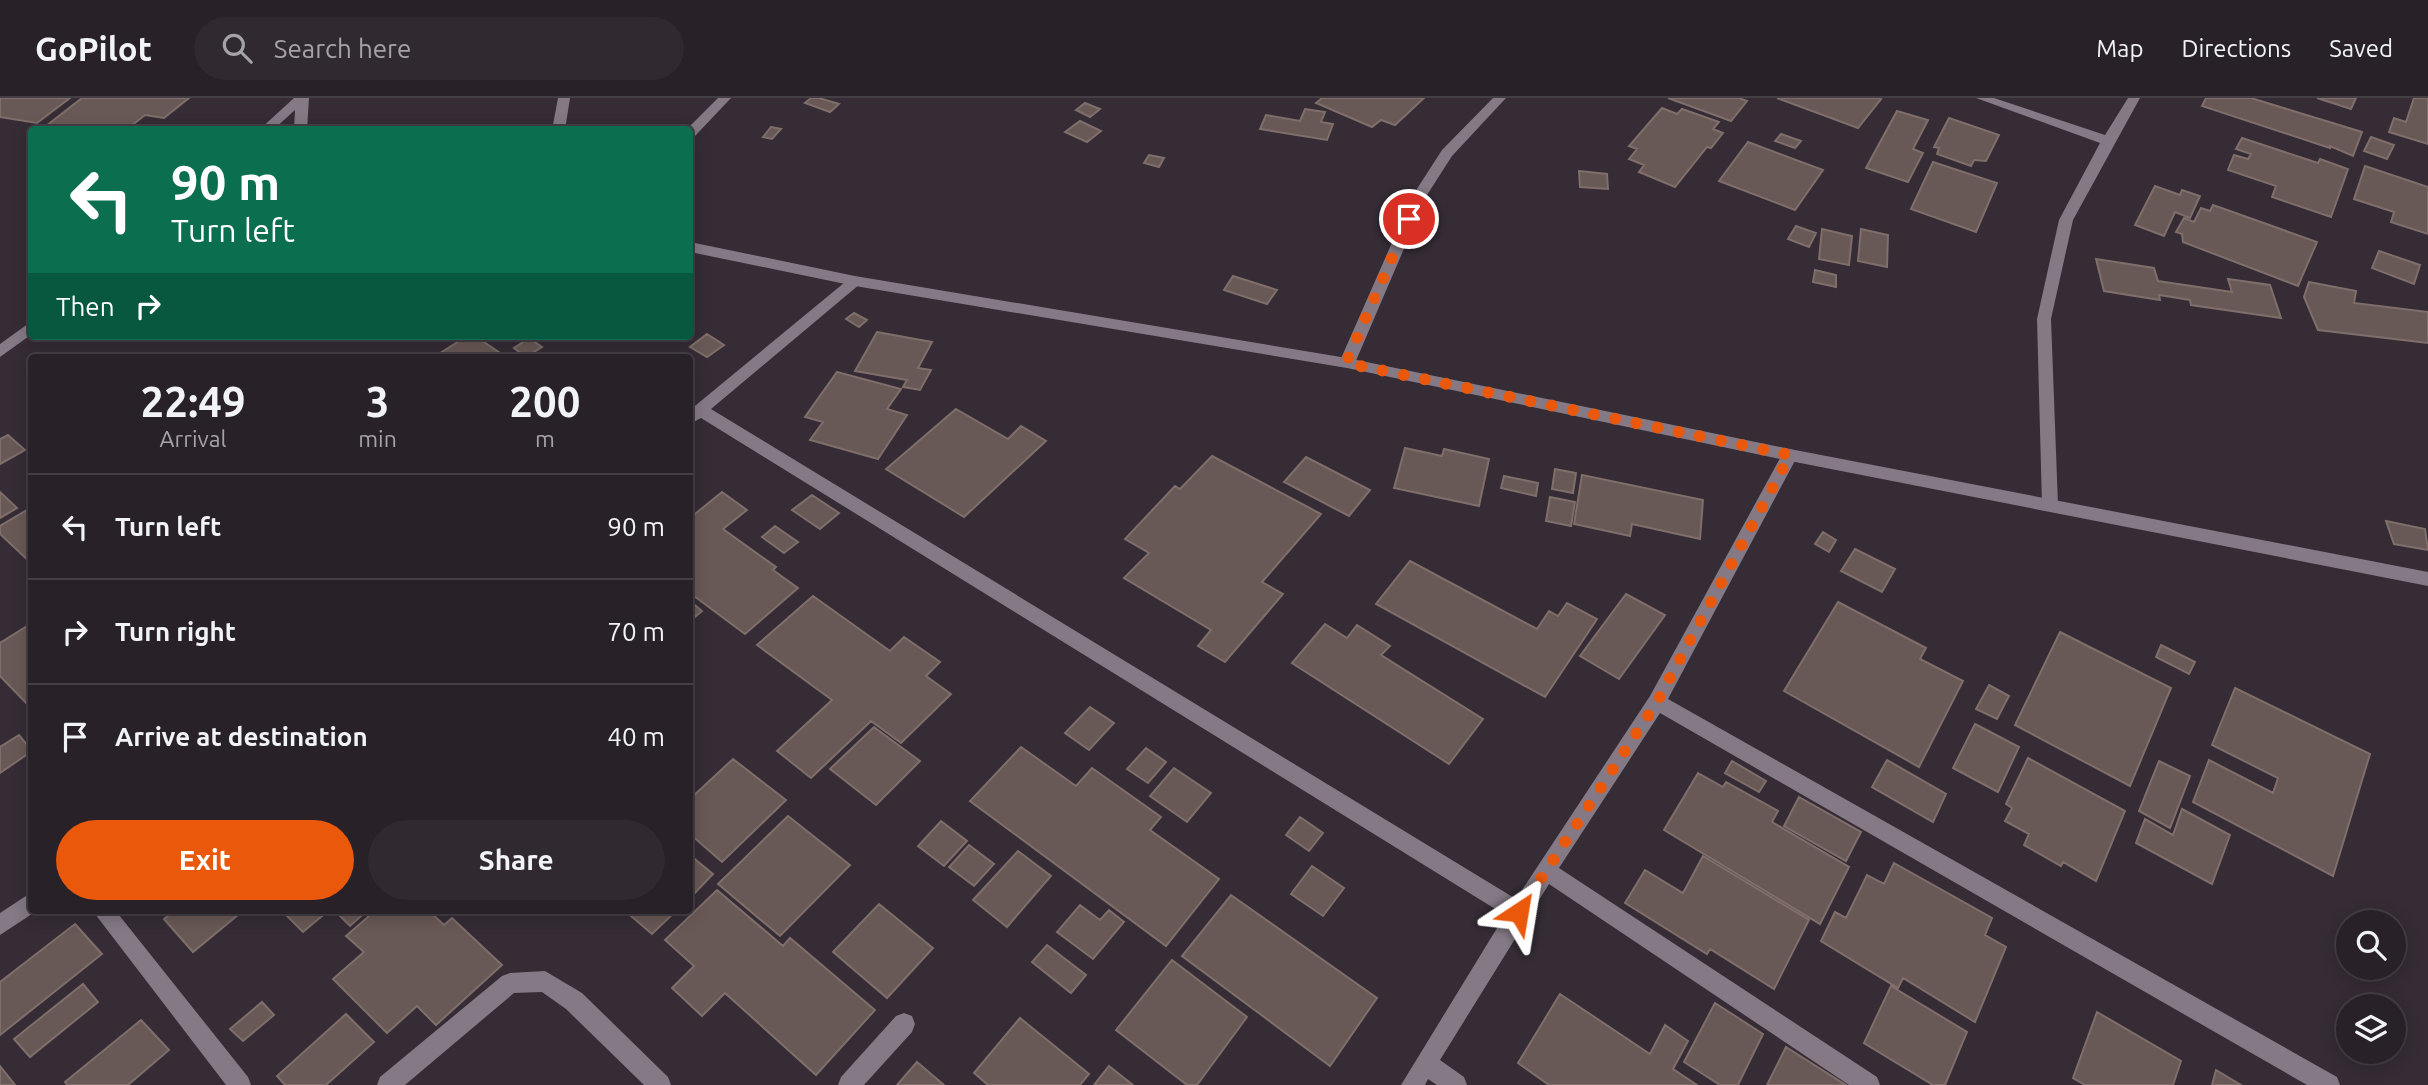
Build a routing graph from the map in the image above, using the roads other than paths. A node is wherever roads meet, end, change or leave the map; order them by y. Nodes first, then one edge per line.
1 (302, 98) edge
2 (564, 98) edge
3 (724, 98) edge
4 (1500, 98) edge
5 (1982, 98) edge
6 (2134, 98) edge
7 (270, 126) edge
8 (300, 126) edge
9 (559, 126) edge
10 (693, 130) edge
11 (2108, 141) junction
12 (693, 248) edge
13 (855, 281) junction
14 (28, 329) edge
15 (0, 352) edge
16 (1346, 363) junction
17 (695, 414) edge
18 (1790, 455) junction
19 (2050, 505) junction
20 (2428, 579) edge
21 (1657, 702) junction
22 (1546, 871) junction
23 (28, 905) edge
24 (1519, 912) junction
25 (105, 914) edge
26 (0, 925) edge
27 (904, 1024) dead end
28 (1426, 1064) junction
29 (240, 1085) edge
30 (388, 1085) edge
31 (660, 1085) edge
32 (849, 1085) edge
33 (1412, 1085) edge
34 (1456, 1085) edge
35 (1869, 1085) edge
36 (2329, 1085) edge

1 - 7 street
1 - 8 street
2 - 9 street
3 - 10 street
4 - 16 street
5 - 11 street
6 - 11 street
11 - 19 street
12 - 13 street
13 - 16 street
13 - 17 street
14 - 15 street
16 - 18 street
17 - 24 street
18 - 19 street
18 - 21 street
19 - 20 street
21 - 22 street
21 - 36 street
22 - 24 street
22 - 35 street
23 - 26 street
24 - 28 street
25 - 29 street
27 - 32 street
28 - 33 street
28 - 34 street
30 - 31 street

